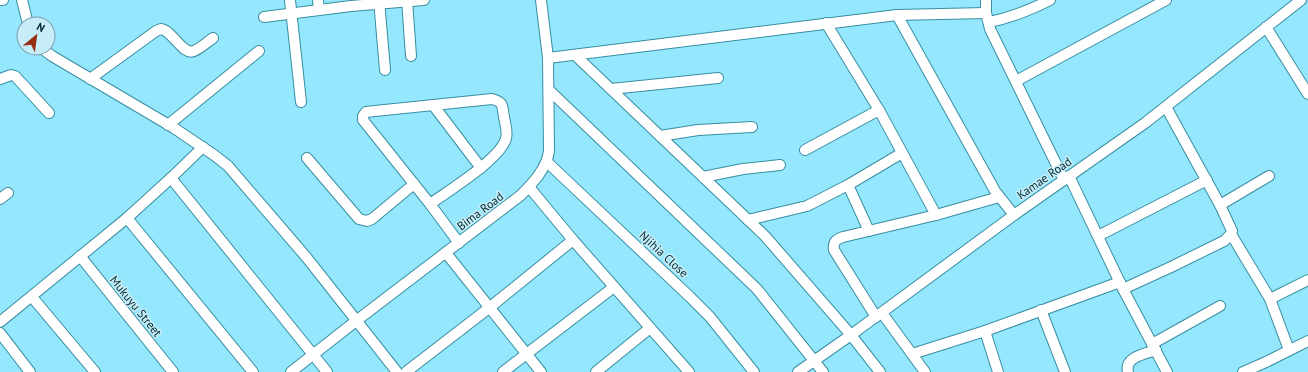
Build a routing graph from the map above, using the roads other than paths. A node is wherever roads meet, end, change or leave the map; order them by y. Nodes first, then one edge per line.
1 (0, 0) edge
2 (3, 0) edge
3 (22, 0) edge
4 (290, 0) edge
5 (424, 0) edge
6 (541, 0) edge
7 (986, 0) edge
8 (1050, 0) edge
9 (1166, 0) edge
10 (1301, 0) edge
11 (407, 1) edge
12 (379, 2) edge
13 (350, 3) edge
14 (318, 5) edge
15 (291, 14) junction
16 (897, 15) junction
17 (26, 16) edge
18 (264, 17) dead end
19 (988, 18) junction
20 (826, 23) junction
21 (1266, 27) junction
22 (213, 38) dead end
23 (259, 50) dead end
24 (575, 55) junction
25 (52, 56) edge
26 (411, 56) dead end
27 (548, 58) junction
28 (385, 70) dead end
29 (718, 78) dead end
30 (0, 79) edge
31 (90, 79) junction
32 (1304, 80) edge
33 (1016, 81) junction
34 (611, 89) junction
35 (549, 90) junction
36 (1308, 94) edge
37 (301, 102) dead end
38 (433, 105) junction
39 (1166, 106) junction
40 (879, 110) junction
41 (48, 113) dead end
42 (168, 125) junction
43 (752, 127) dead end
44 (660, 136) junction
45 (203, 147) junction
46 (805, 150) dead end
47 (902, 153) junction
48 (307, 158) dead end
49 (547, 162) junction
50 (780, 165) dead end
51 (480, 168) junction
52 (1269, 176) dead end
53 (703, 177) junction
54 (171, 178) junction
55 (1066, 178) junction
56 (1206, 180) junction
57 (414, 184) junction
58 (848, 185) junction
59 (529, 187) junction
60 (999, 197) junction
61 (430, 204) junction
62 (1220, 205) junction
63 (936, 215) junction
64 (1014, 215) junction
65 (126, 218) junction
66 (748, 220) junction
67 (869, 231) junction
68 (1231, 234) junction
69 (1098, 236) junction
70 (573, 240) junction
71 (459, 243) junction
72 (446, 253) junction
73 (80, 256) junction
74 (1308, 280) edge
75 (1122, 286) junction
76 (614, 287) junction
77 (32, 297) junction
78 (1270, 299) junction
79 (1220, 306) dead end
80 (489, 308) junction
81 (1041, 310) junction
82 (879, 315) junction
83 (356, 321) junction
84 (0, 322) edge
85 (650, 328) junction
86 (985, 331) junction
87 (0, 333) edge
88 (851, 335) junction
89 (1308, 341) edge
90 (1154, 347) junction
91 (1289, 350) junction
92 (527, 354) junction
93 (912, 354) junction
94 (312, 355) junction
95 (814, 361) junction
96 (30, 372) edge
97 (95, 372) edge
98 (173, 372) edge
99 (253, 372) edge
100 (291, 372) edge
101 (327, 372) edge
102 (397, 372) edge
103 (406, 372) edge
104 (503, 372) edge
105 (541, 372) edge
106 (596, 372) edge
107 (689, 372) edge
108 (754, 372) edge
109 (798, 372) edge
110 (823, 372) edge
111 (880, 372) edge
112 (925, 372) edge
113 (998, 372) edge
114 (1065, 372) edge
115 (1128, 372) edge
116 (1167, 372) edge
117 (1243, 372) edge

1 - 2 street
3 - 17 street
4 - 15 street
5 - 11 street
6 - 27 street, Bima Road
7 - 19 street
8 - 19 street
9 - 33 street
10 - 21 street, Kamae Road
11 - 12 street
11 - 26 street
12 - 13 street
12 - 28 street
13 - 14 street
14 - 15 street
15 - 18 street
15 - 37 street
16 - 19 street
16 - 20 street
16 - 60 street
19 - 33 street
20 - 24 street
20 - 40 street
21 - 32 street
21 - 39 street, Kamae Road
22 - 31 street
23 - 42 street
24 - 27 street
24 - 34 street
25 - 31 street
27 - 35 street, Bima Road
29 - 34 street
30 - 41 street
31 - 42 street
32 - 36 street
33 - 55 street
34 - 44 street
35 - 49 street, Bima Road
35 - 95 street
38 - 51 street
38 - 51 street
38 - 57 street
39 - 55 street, Kamae Road
39 - 56 street
40 - 46 street
40 - 47 street
42 - 45 street
43 - 44 street
44 - 53 street
45 - 54 street
45 - 83 street
47 - 58 street
47 - 63 street
48 - 57 street
49 - 59 street, Bima Road
49 - 108 street, Njihia Close
50 - 53 street
51 - 61 street
52 - 62 street
53 - 66 street
54 - 65 street
54 - 94 street
55 - 64 street, Kamae Road
55 - 69 street
56 - 62 street
56 - 69 street
57 - 61 street
58 - 66 street
58 - 67 street
59 - 70 street
59 - 71 street, Bima Road
60 - 63 street
60 - 64 street
61 - 71 street
62 - 68 street
63 - 67 street
64 - 82 street, Kamae Road
65 - 73 street
65 - 99 street
66 - 88 street
67 - 82 street
68 - 75 street
68 - 78 street
69 - 75 street
70 - 76 street
70 - 80 street
71 - 72 street, Bima Road
72 - 80 street
72 - 83 street, Bima Road
73 - 77 street
73 - 98 street, Mukuyu Street
74 - 78 street
75 - 81 street
75 - 90 street
76 - 85 street
76 - 92 street
77 - 84 street
77 - 97 street
78 - 91 street
79 - 90 street
80 - 92 street
80 - 103 street
81 - 86 street
81 - 114 street
82 - 88 street, Kamae Road
82 - 93 street
83 - 94 street, Bima Road
83 - 102 street
85 - 106 street
85 - 107 street
86 - 93 street
86 - 113 street
87 - 96 street
88 - 95 street, Kamae Road
88 - 111 street
89 - 91 street
90 - 115 street
90 - 116 street
91 - 117 street
92 - 104 street
92 - 105 street
93 - 112 street
94 - 100 street, Bima Road
94 - 101 street
95 - 109 street, Kamae Road
95 - 110 street

